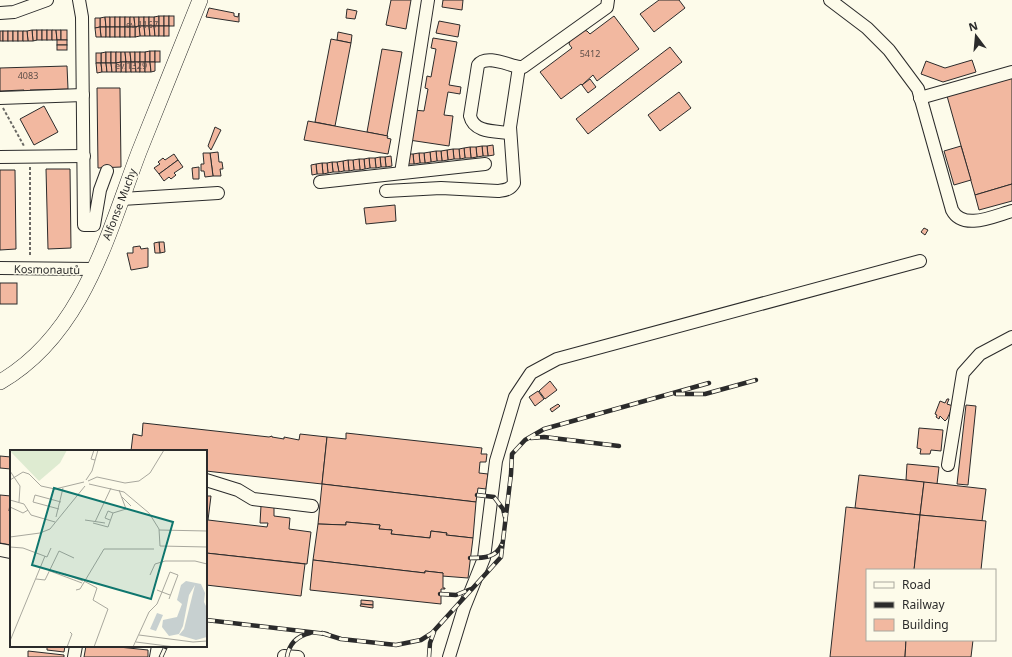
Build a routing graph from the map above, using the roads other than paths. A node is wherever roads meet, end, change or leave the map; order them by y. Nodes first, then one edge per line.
1 (47, 0) edge
2 (79, 0) edge
3 (200, 0) edge
4 (428, 0) edge
5 (608, 0) edge
6 (830, 0) edge
7 (0, 13) edge
8 (519, 67) junction
9 (1012, 72) edge
10 (83, 95) junction
11 (0, 98) edge
12 (920, 98) junction
13 (510, 133) junction
14 (84, 156) junction
15 (0, 157) edge
16 (485, 164) dead end
17 (107, 171) dead end
18 (401, 173) junction
19 (320, 182) dead end
20 (386, 191) dead end
21 (218, 193) dead end
22 (122, 199) junction
23 (1012, 211) edge
24 (920, 260) dead end
25 (0, 268) edge
26 (93, 269) junction
27 (1012, 337) edge
28 (0, 382) edge
29 (948, 466) dead end
30 (207, 480) edge
31 (312, 506) dead end
32 (0, 550) edge
33 (10, 552) edge
34 (76, 647) edge
35 (158, 647) edge
36 (284, 656) dead end
37 (74, 657) edge
38 (156, 657) edge
39 (298, 657) edge
40 (449, 657) edge

1 - 7 street
2 - 10 street
3 - 22 main road, Alfonse Muchy
4 - 18 street
5 - 8 street
6 - 12 street
8 - 13 street
8 - 13 street
9 - 12 street
10 - 11 street
10 - 14 street
12 - 23 street
13 - 20 street
14 - 15 street
14 - 17 street
16 - 18 street
18 - 19 street
21 - 22 street
22 - 26 main road, Alfonse Muchy
24 - 40 street
25 - 26 street, Kosmonautů
26 - 28 main road, Alfonse Muchy
27 - 29 street
30 - 31 street
32 - 33 street
34 - 37 street
35 - 38 street
36 - 39 street

